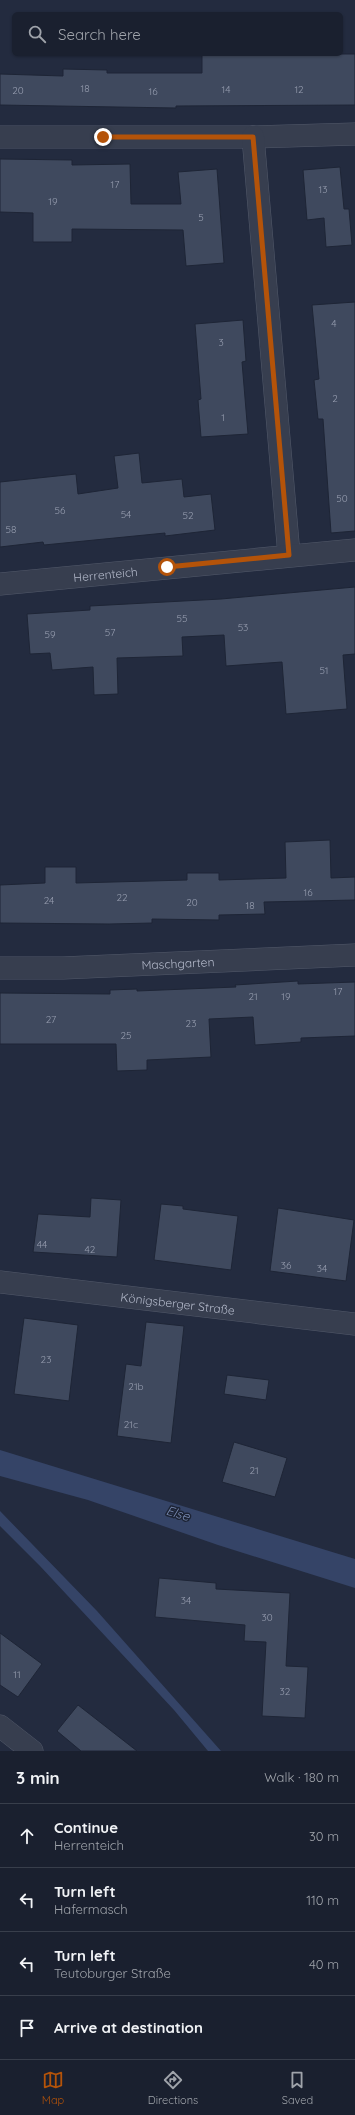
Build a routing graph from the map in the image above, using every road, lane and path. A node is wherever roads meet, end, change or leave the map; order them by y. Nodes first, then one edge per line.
1 (355, 134) edge
2 (0, 137) edge
3 (253, 137) junction
4 (355, 550) edge
5 (289, 555) junction
6 (0, 584) edge
7 (355, 955) edge
8 (0, 968) edge
9 (0, 1282) edge
10 (355, 1324) edge
11 (0, 1726) edge
12 (32, 1751) edge

1 - 3 street
2 - 3 street
3 - 5 street
4 - 5 street, Herrenteich
5 - 6 street, Herrenteich
7 - 8 street, Maschgarten
9 - 10 street, Königsberger Straße
11 - 12 street

